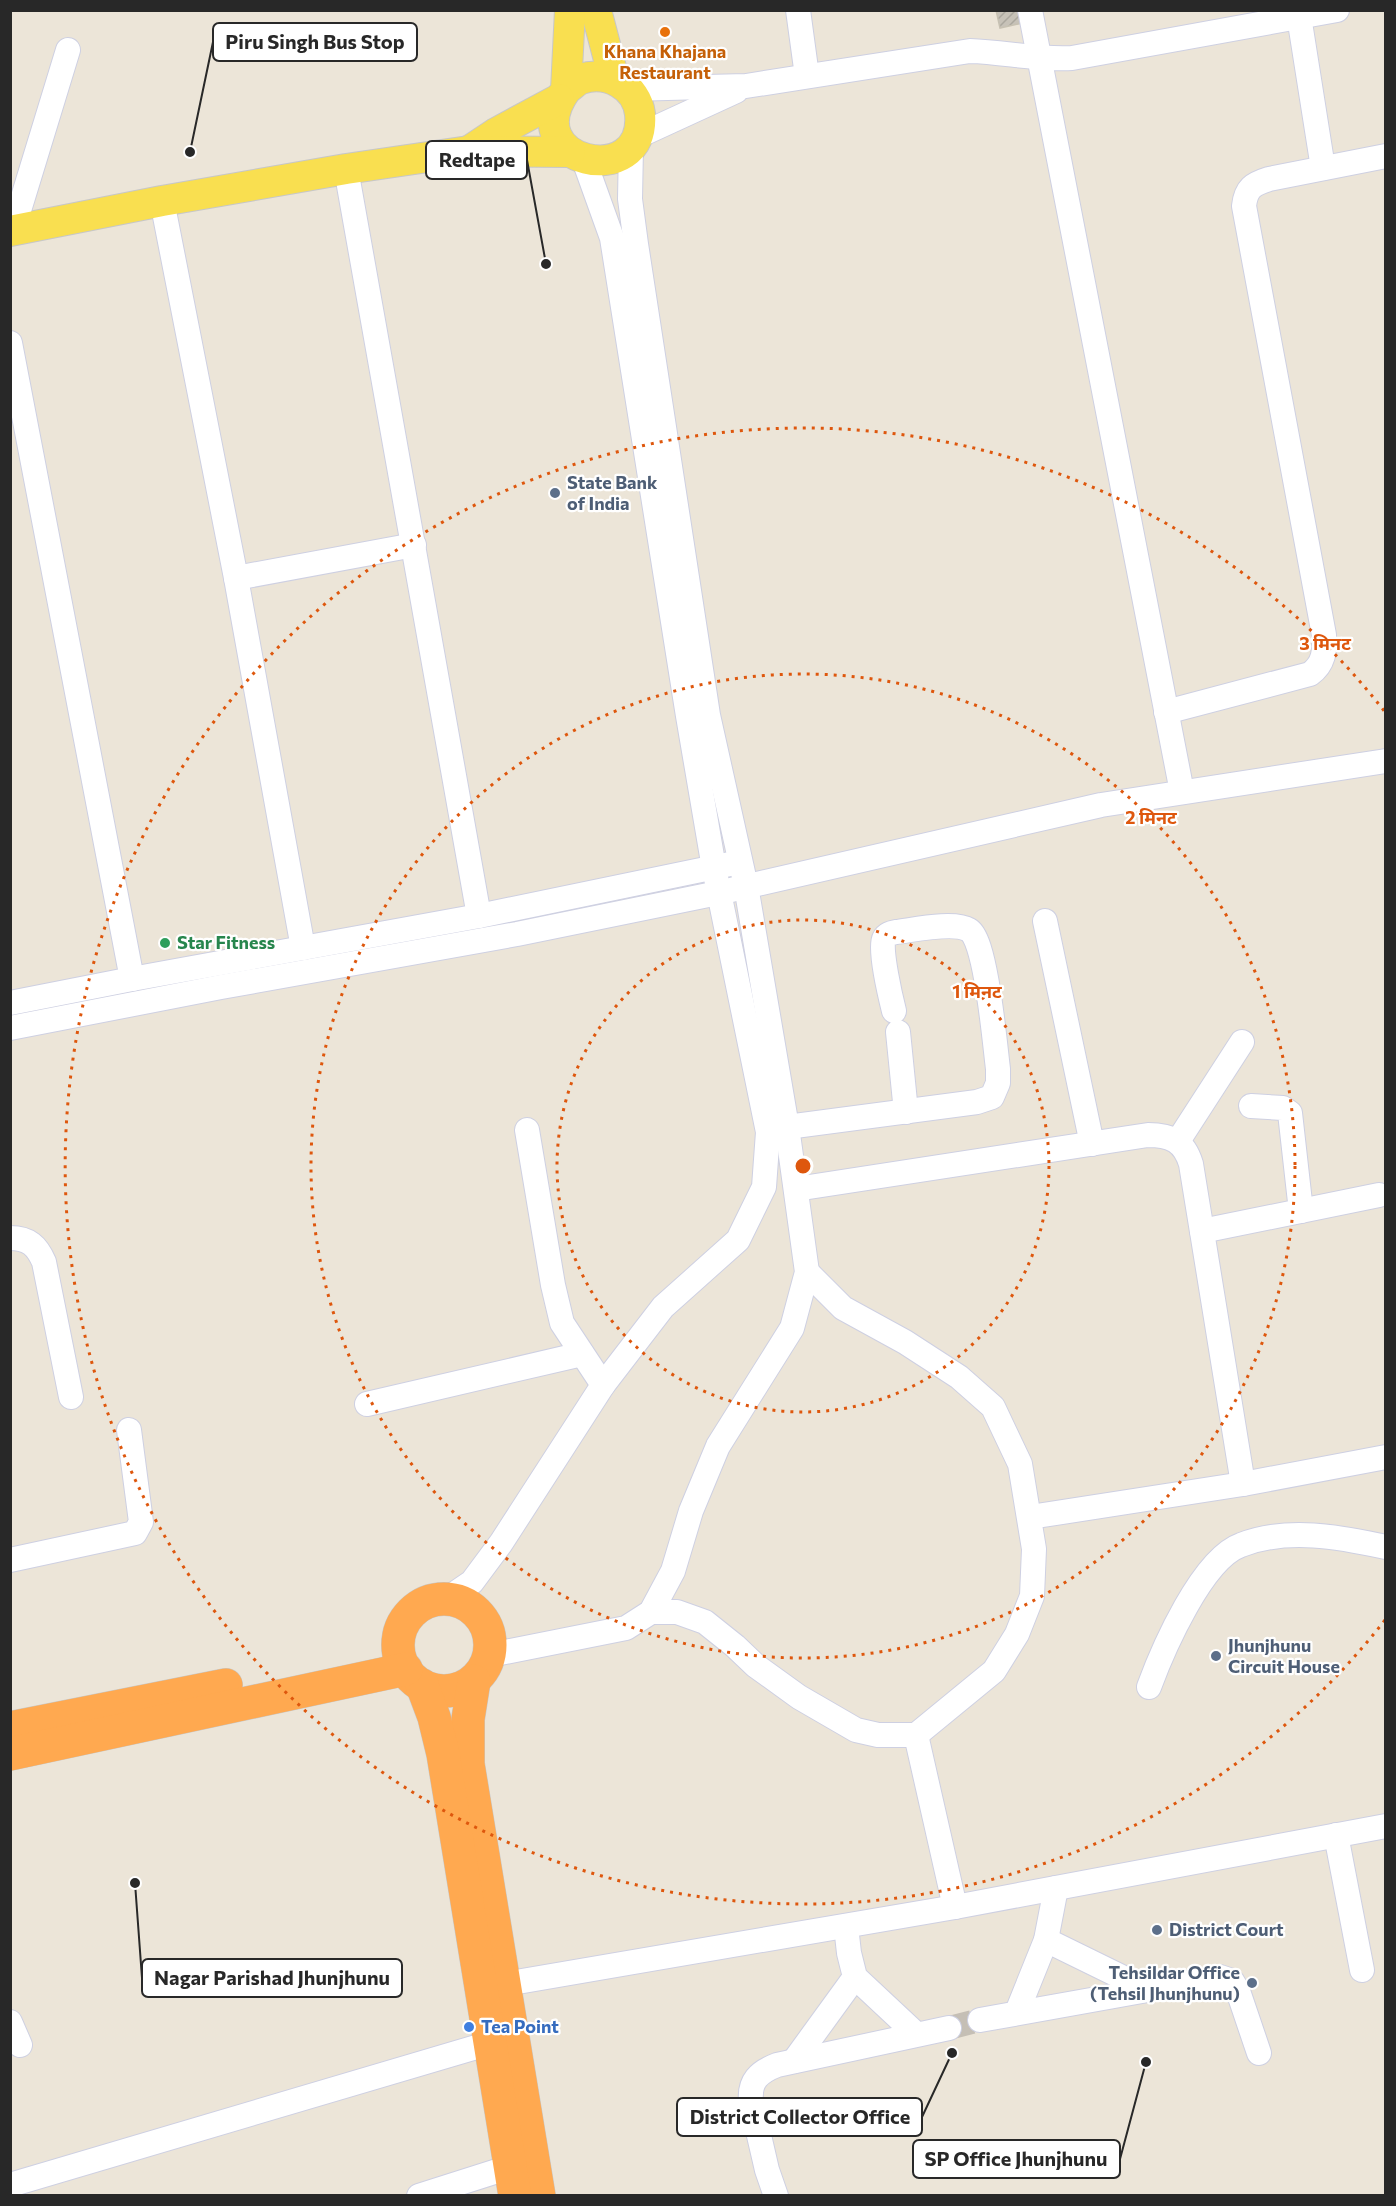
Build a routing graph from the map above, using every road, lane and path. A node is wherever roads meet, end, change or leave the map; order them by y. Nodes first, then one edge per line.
1 (570, 10) edge
2 (596, 10) edge
3 (798, 10) edge
4 (1030, 10) edge
5 (1337, 10) edge
6 (1299, 14) edge
7 (68, 50) dead end
8 (1038, 58) junction
9 (807, 76) junction
10 (621, 84) junction
11 (746, 86) junction
12 (563, 94) junction
13 (633, 142) junction
14 (469, 151) junction
15 (577, 156) junction
16 (1386, 156) edge
17 (1323, 168) junction
18 (346, 169) junction
19 (162, 201) junction
20 (12, 231) edge
21 (10, 343) edge
22 (414, 545) junction
23 (236, 578) junction
24 (1166, 712) junction
25 (1386, 760) edge
26 (1182, 792) junction
27 (740, 861) junction
28 (714, 868) junction
29 (746, 886) junction
30 (718, 893) junction
31 (479, 916) junction
32 (1046, 921) dead end
33 (303, 948) junction
34 (132, 979) junction
35 (10, 1003) edge
36 (10, 1028) edge
37 (1242, 1041) dead end
38 (1251, 1106) dead end
39 (906, 1112) junction
40 (787, 1127) junction
41 (526, 1130) dead end
42 (1178, 1141) junction
43 (1092, 1144) junction
44 (796, 1189) junction
45 (1379, 1195) dead end
46 (1301, 1211) junction
47 (1202, 1231) junction
48 (10, 1238) edge
49 (807, 1272) junction
50 (582, 1354) junction
51 (603, 1385) junction
52 (71, 1397) dead end
53 (367, 1404) dead end
54 (129, 1430) dead end
55 (1386, 1457) edge
56 (1243, 1484) junction
57 (1030, 1517) junction
58 (1386, 1547) edge
59 (10, 1560) edge
60 (447, 1599) junction
61 (651, 1612) junction
62 (409, 1668) junction
63 (482, 1668) junction
64 (1149, 1687) dead end
65 (10, 1728) edge
66 (916, 1735) junction
67 (10, 1754) edge
68 (1386, 1826) edge
69 (1336, 1835) junction
70 (1056, 1888) junction
71 (955, 1907) junction
72 (846, 1926) junction
73 (1046, 1940) junction
74 (1362, 1970) dead end
75 (855, 1977) junction
76 (505, 1984) junction
77 (1146, 1989) junction
78 (1017, 2012) junction
79 (980, 2020) tunnel mouth
80 (10, 2022) edge
81 (949, 2028) tunnel mouth
82 (916, 2034) junction
83 (490, 2043) junction
84 (20, 2045) dead end
85 (1259, 2053) dead end
86 (794, 2061) junction
87 (512, 2181) edge
88 (10, 2185) edge
89 (419, 2196) edge
90 (538, 2196) edge
91 (776, 2196) edge

1 - 12 main road
2 - 10 main road
3 - 9 street
4 - 8 street
5 - 6 street
6 - 8 street
6 - 17 street
7 - 20 street
8 - 9 street
8 - 24 street
9 - 11 street
10 - 11 street
10 - 12 main road
10 - 13 main road
11 - 13 street
12 - 14 main road
12 - 15 main road
13 - 15 main road
13 - 27 street
14 - 15 main road
14 - 18 main road
15 - 28 street
16 - 17 street
17 - 24 street
18 - 19 main road
18 - 22 street
19 - 20 main road
19 - 23 street
21 - 34 street
22 - 23 street
22 - 31 street
23 - 33 street
24 - 26 street
25 - 26 street
26 - 29 street
27 - 28 street
27 - 29 street
28 - 30 street
28 - 31 street
29 - 30 street
29 - 40 street
30 - 36 street
30 - 51 street
31 - 33 street
32 - 43 street
33 - 34 street
34 - 35 street
37 - 42 street
38 - 46 street
39 - 39 street
39 - 40 street
40 - 44 street
41 - 50 street
42 - 43 street
42 - 47 street
43 - 44 street
44 - 49 street
45 - 46 street
46 - 47 street
47 - 56 street
48 - 52 street
49 - 57 street
49 - 61 street
50 - 51 street
50 - 53 street
51 - 60 street
54 - 59 street
55 - 56 street
56 - 57 street
57 - 66 street
58 - 64 street
60 - 62 highway
60 - 63 highway
61 - 63 street
61 - 66 street
62 - 63 highway
62 - 65 highway
62 - 67 highway
62 - 83 highway
63 - 76 highway
66 - 71 street
68 - 69 street
69 - 70 street
69 - 74 street
70 - 71 street
70 - 73 street
71 - 72 street
72 - 75 street
72 - 76 street
73 - 77 street
73 - 78 street
75 - 82 street
75 - 86 street
76 - 90 highway
77 - 78 street
77 - 85 street
78 - 79 street
80 - 84 street
81 - 82 street
82 - 86 street
83 - 87 highway
83 - 88 street
86 - 91 street
87 - 89 street

